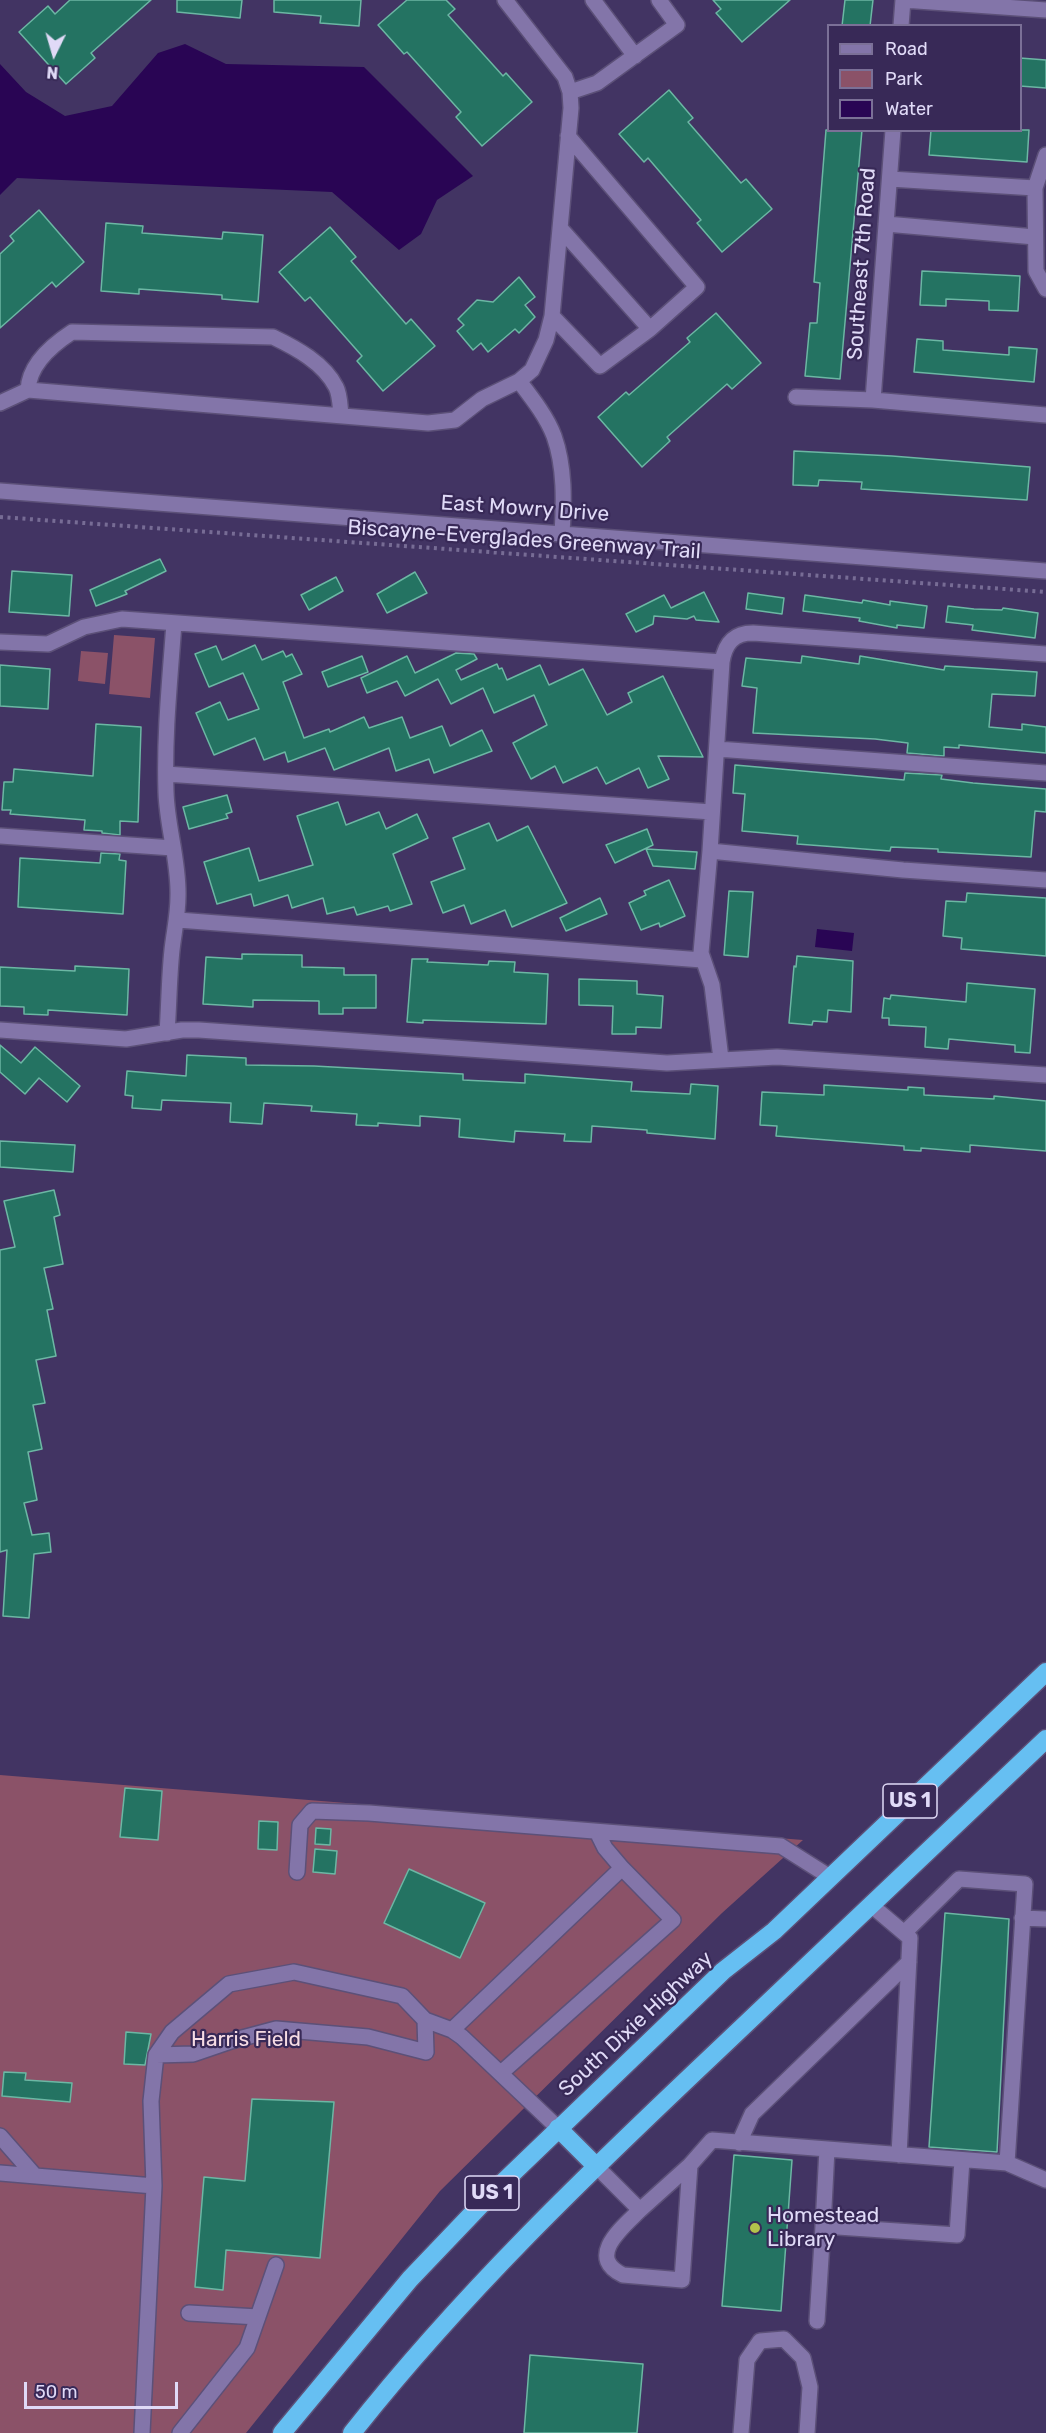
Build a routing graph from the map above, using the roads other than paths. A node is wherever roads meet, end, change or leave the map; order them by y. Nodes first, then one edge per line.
1 (505, 0) edge
2 (593, 0) edge
3 (659, 0) edge
4 (903, 0) edge
5 (1046, 10) edge
6 (901, 24) edge
7 (635, 56) junction
8 (570, 92) junction
9 (893, 132) edge
10 (568, 136) junction
11 (1046, 155) edge
12 (890, 178) junction
13 (1035, 188) junction
14 (886, 224) junction
15 (560, 228) junction
16 (1035, 237) junction
17 (1046, 289) edge
18 (552, 316) junction
19 (651, 329) junction
20 (519, 381) junction
21 (28, 390) junction
22 (796, 397) dead end
23 (873, 400) junction
24 (0, 403) edge
25 (342, 415) junction
26 (1046, 415) edge
27 (0, 491) edge
28 (562, 533) junction
29 (1046, 571) edge
30 (174, 623) junction
31 (0, 642) edge
32 (1046, 654) edge
33 (722, 662) junction
34 (717, 749) junction
35 (1046, 772) edge
36 (166, 774) junction
37 (712, 812) junction
38 (0, 836) edge
39 (173, 848) junction
40 (710, 851) junction
41 (1046, 880) edge
42 (178, 920) junction
43 (702, 960) junction
44 (0, 1030) edge
45 (167, 1033) junction
46 (721, 1059) junction
47 (1046, 1075) edge
48 (1046, 1672) edge
49 (1045, 1741) edge
50 (597, 1832) junction
51 (622, 1868) junction
52 (297, 1872) dead end
53 (830, 1877) junction
54 (871, 1905) junction
55 (1022, 1918) junction
56 (1046, 1919) edge
57 (904, 1933) junction
58 (909, 1962) junction
59 (426, 2020) junction
60 (452, 2030) junction
61 (156, 2055) junction
62 (501, 2073) junction
63 (558, 2128) junction
64 (0, 2136) edge
65 (739, 2143) junction
66 (827, 2149) junction
67 (899, 2155) junction
68 (962, 2160) junction
69 (1007, 2163) junction
70 (690, 2165) junction
71 (596, 2166) junction
72 (0, 2173) edge
73 (35, 2176) junction
74 (1046, 2180) edge
75 (154, 2186) junction
76 (640, 2210) junction
77 (823, 2226) junction
78 (276, 2265) dead end
79 (189, 2313) dead end
80 (258, 2317) junction
81 (817, 2321) dead end
82 (142, 2433) edge
83 (180, 2433) edge
84 (282, 2433) edge
85 (352, 2433) edge
86 (741, 2433) edge
87 (807, 2433) edge

1 - 8 street
2 - 7 street
3 - 7 street
4 - 5 street
4 - 6 street
7 - 8 street
8 - 10 street
9 - 12 street, Southeast 7th Road
10 - 15 street
10 - 19 street
11 - 13 street
12 - 13 street
12 - 14 street, Southeast 7th Road
13 - 16 street
14 - 16 street
14 - 23 street, Southeast 7th Road
15 - 18 street
15 - 19 street
16 - 17 street
18 - 19 street
18 - 20 street
20 - 25 street
20 - 28 street
21 - 24 street
21 - 25 street
21 - 25 street
22 - 23 street
23 - 26 street
27 - 28 street, East Mowry Drive
28 - 29 street, East Mowry Drive
30 - 31 street
30 - 33 street
30 - 36 street
32 - 33 street
33 - 34 street
34 - 35 street
34 - 37 street
36 - 37 street
36 - 39 street
37 - 40 street
38 - 39 street
39 - 42 street
40 - 41 street
40 - 43 street
42 - 43 street
42 - 45 street
43 - 46 street
44 - 45 street
45 - 46 street
46 - 47 street
48 - 53 highway, South Dixie Highway / US 1
49 - 54 highway, US 1
50 - 51 street
50 - 52 street
50 - 53 street
51 - 60 street
51 - 62 street
53 - 63 highway, South Dixie Highway / US 1
54 - 57 street
54 - 71 highway, US 1
55 - 56 street
55 - 57 street
55 - 69 street
57 - 58 street
58 - 65 street
58 - 67 street
59 - 60 street
59 - 61 street
59 - 61 street
60 - 62 street
61 - 75 street
62 - 63 street
63 - 71 highway
63 - 84 highway, South Dixie Highway / US 1
64 - 73 street
65 - 66 street
65 - 70 street
66 - 67 street
66 - 77 street
67 - 68 street
68 - 69 street
68 - 77 street
69 - 74 street
70 - 76 street
70 - 76 street
71 - 76 street
71 - 85 highway, US 1
72 - 73 street
73 - 75 street
75 - 82 street
77 - 81 street
78 - 80 street
79 - 80 street
80 - 83 street
86 - 87 street

